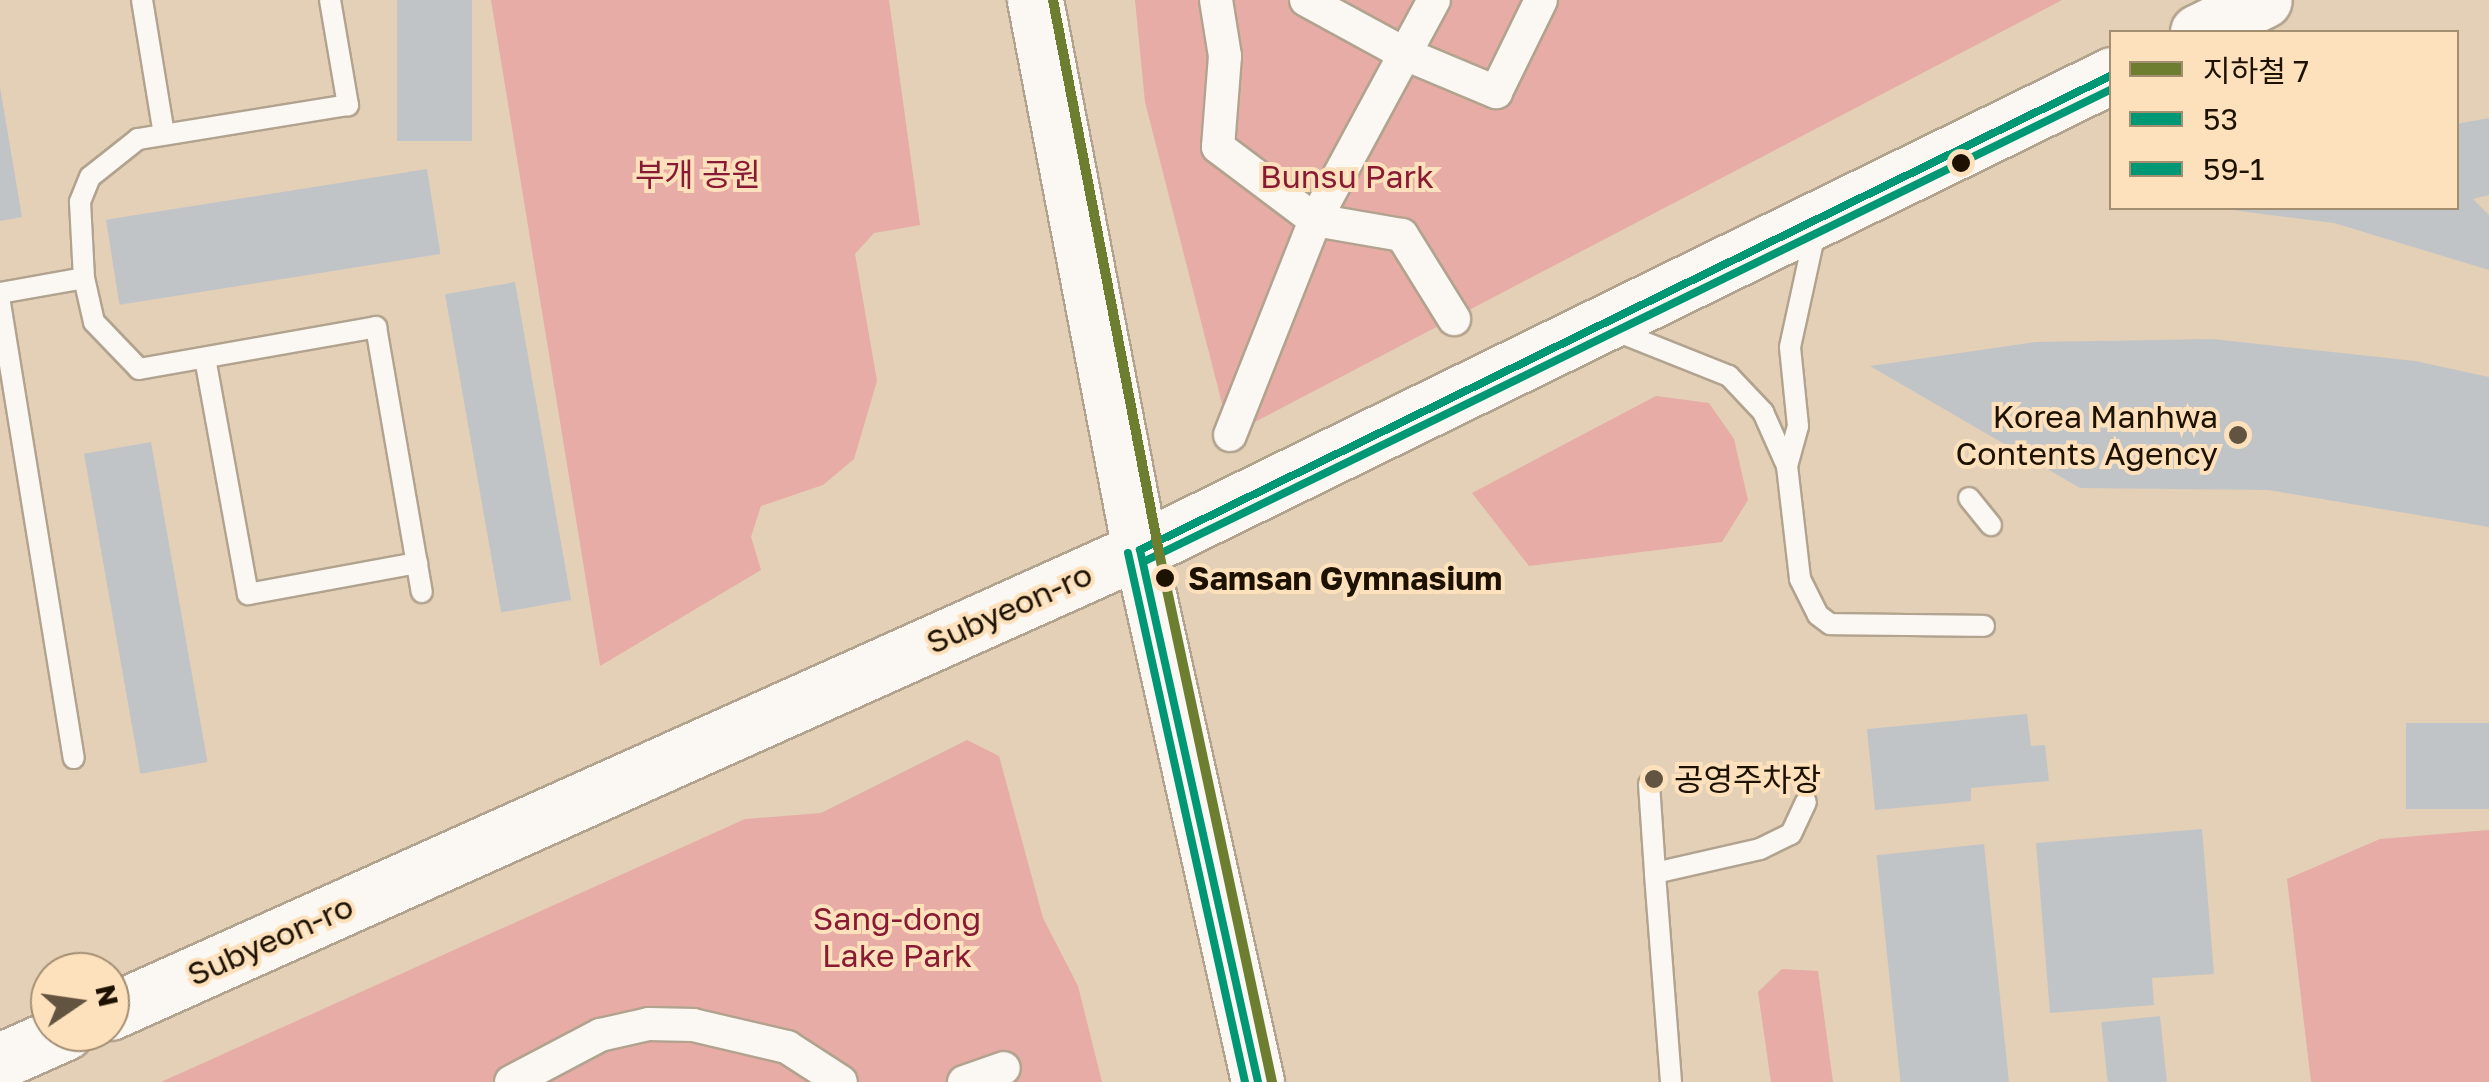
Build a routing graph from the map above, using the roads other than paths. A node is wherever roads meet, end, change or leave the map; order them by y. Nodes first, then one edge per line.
1 (142, 0) edge
2 (330, 0) edge
3 (1035, 0) edge
4 (1216, 0) edge
5 (1306, 0) edge
6 (1434, 0) edge
7 (1541, 0) edge
8 (2264, 0) edge
9 (2202, 30) edge
10 (1404, 54) junction
11 (2109, 75) edge
12 (164, 134) junction
13 (1818, 218) junction
14 (1316, 220) junction
15 (84, 278) junction
16 (0, 293) edge
17 (0, 303) edge
18 (1454, 319) dead end
19 (1600, 325) junction
20 (205, 358) junction
21 (1230, 435) dead end
22 (1786, 466) junction
23 (1969, 498) dead end
24 (1991, 525) dead end
25 (1140, 550) junction
26 (417, 563) junction
27 (422, 592) dead end
28 (1984, 626) dead end
29 (74, 758) dead end
30 (1648, 784) dead end
31 (1806, 802) dead end
32 (1655, 873) junction
33 (130, 1003) edge
34 (30, 1048) edge
35 (0, 1061) edge
36 (1004, 1068) dead end
37 (511, 1082) edge
38 (841, 1082) edge
39 (964, 1082) edge
40 (1258, 1082) edge
41 (1671, 1082) edge

1 - 12 lane
2 - 12 lane
3 - 25 main road
4 - 14 street
5 - 10 street
6 - 10 street
7 - 10 street
8 - 9 main road
10 - 14 street
11 - 13 main road, Subyeon-ro
12 - 15 lane
13 - 19 main road, Subyeon-ro
13 - 22 lane
14 - 18 street
14 - 21 street
15 - 16 lane
15 - 20 lane
17 - 29 lane
19 - 22 lane
19 - 25 main road, Subyeon-ro
20 - 26 lane
20 - 26 lane
22 - 28 lane
23 - 24 lane
25 - 33 main road, Subyeon-ro
25 - 40 street
26 - 27 lane
30 - 32 lane
31 - 32 lane
32 - 41 lane
34 - 35 main road
36 - 39 street
37 - 38 street

